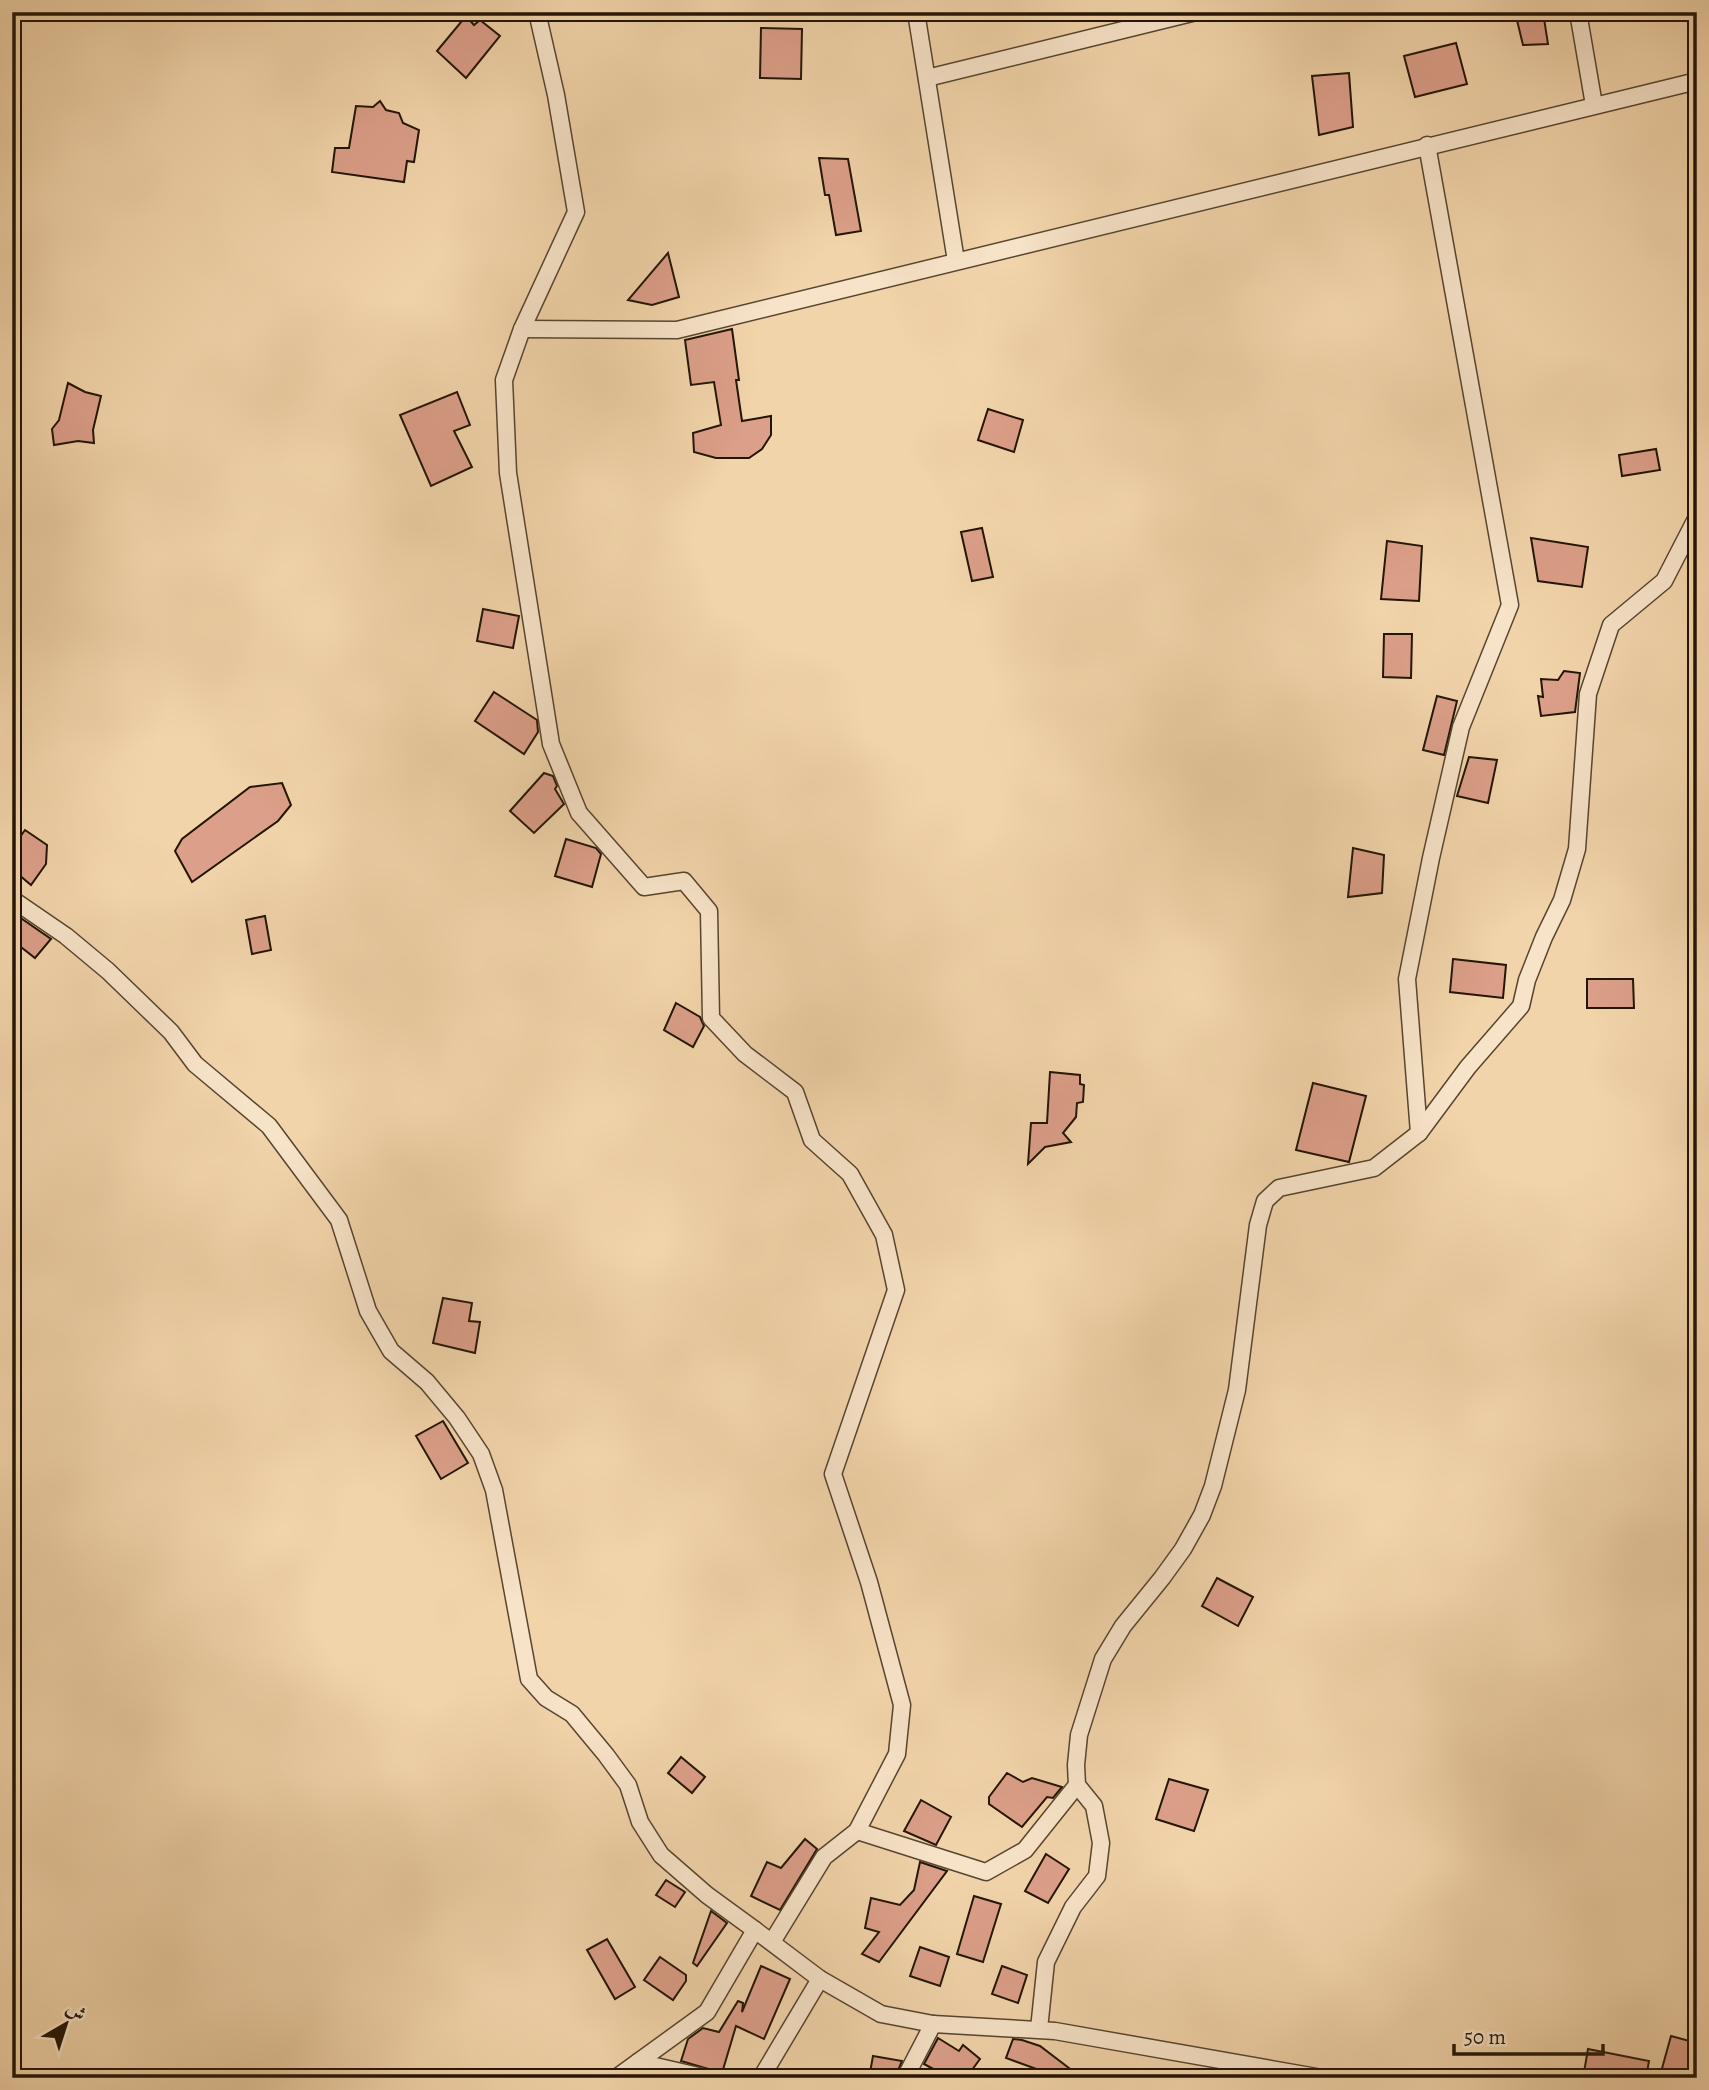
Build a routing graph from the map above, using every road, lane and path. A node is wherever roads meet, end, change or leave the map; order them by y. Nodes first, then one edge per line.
1 (537, 12) edge
2 (916, 12) edge
3 (1196, 12) edge
4 (1577, 12) edge
5 (927, 78) junction
6 (1697, 81) edge
7 (1594, 105) junction
8 (1427, 145) junction
9 (956, 261) junction
10 (522, 329) junction
11 (1697, 517) edge
12 (12, 899) edge
13 (1419, 1133) junction
14 (1077, 1785) junction
15 (858, 1831) junction
16 (755, 1930) junction
17 (772, 1942) junction
18 (820, 1979) junction
19 (933, 2024) junction
20 (1039, 2029) junction
21 (638, 2063) junction
22 (616, 2078) edge
23 (707, 2078) edge
24 (761, 2078) edge
25 (905, 2078) edge
26 (1322, 2078) edge

1 - 10 street
2 - 5 street
3 - 5 street
4 - 7 street
5 - 9 street
6 - 7 street
7 - 8 street
8 - 9 street
8 - 13 street
9 - 10 street
10 - 15 street
11 - 13 street
12 - 16 street
13 - 14 street
14 - 15 street
14 - 20 street
15 - 17 street
16 - 17 street
16 - 21 street
17 - 18 street
18 - 19 street
18 - 24 street
19 - 20 street
19 - 25 street
20 - 26 street
21 - 22 street
21 - 23 street

